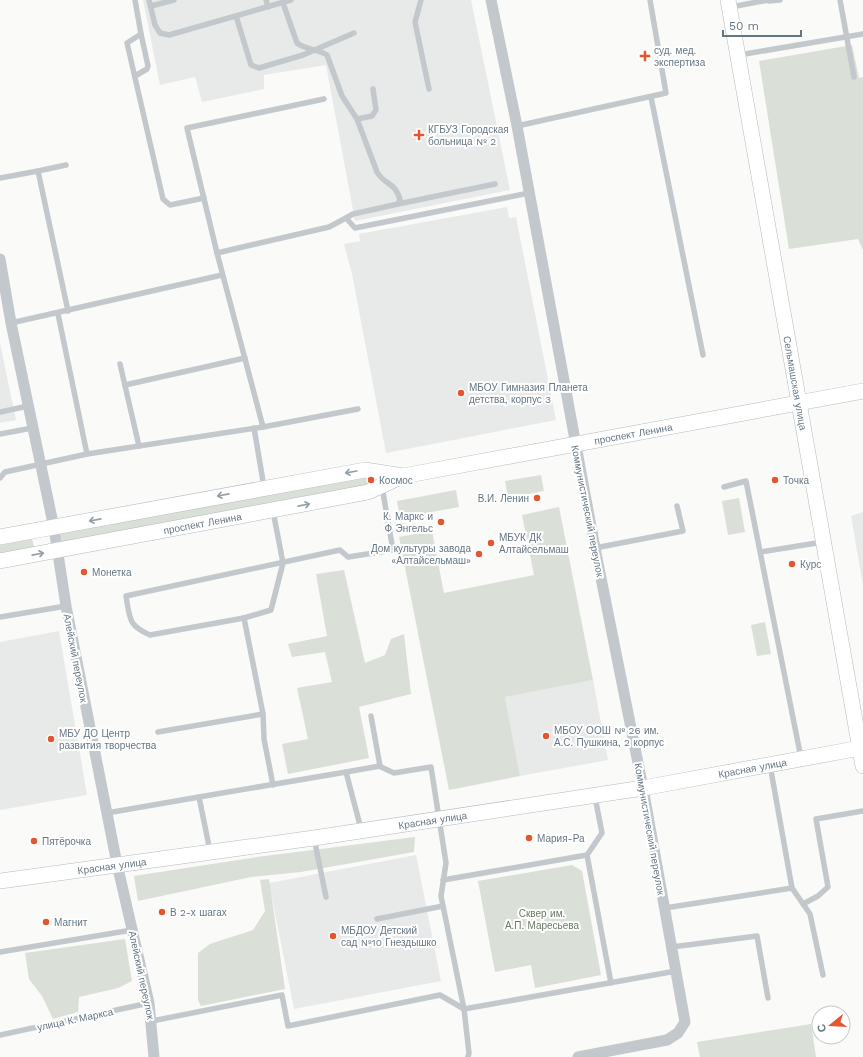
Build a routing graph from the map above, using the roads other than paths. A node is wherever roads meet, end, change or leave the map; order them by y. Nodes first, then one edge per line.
1 (135, 0) edge
2 (174, 0) edge
3 (266, 0) edge
4 (291, 0) edge
5 (421, 0) edge
6 (491, 0) edge
7 (650, 0) edge
8 (780, 0) edge
9 (840, 0) edge
10 (769, 1) edge
11 (150, 3) edge
12 (283, 3) junction
13 (729, 4) edge
14 (268, 7) junction
15 (236, 16) junction
16 (354, 33) dead end
17 (141, 34) junction
18 (863, 34) edge
19 (847, 37) junction
20 (313, 50) junction
21 (738, 55) junction
22 (134, 76) junction
23 (854, 76) dead end
24 (429, 89) dead end
25 (373, 90) dead end
26 (651, 97) junction
27 (324, 99) dead end
28 (357, 119) junction
29 (517, 126) junction
30 (66, 165) dead end
31 (38, 171) junction
32 (0, 178) edge
33 (495, 184) dead end
34 (529, 193) junction
35 (204, 198) junction
36 (398, 204) junction
37 (346, 218) junction
38 (217, 254) junction
39 (0, 259) edge
40 (222, 275) junction
41 (68, 311) junction
42 (58, 314) junction
43 (11, 323) junction
44 (704, 355) dead end
45 (245, 358) junction
46 (120, 364) dead end
47 (125, 385) junction
48 (863, 391) edge
49 (799, 403) junction
50 (28, 406) junction
51 (358, 408) dead end
52 (0, 412) edge
53 (263, 427) junction
54 (32, 428) junction
55 (254, 428) junction
56 (0, 434) edge
57 (576, 444) junction
58 (139, 446) junction
59 (87, 454) junction
60 (40, 464) junction
61 (370, 471) junction
62 (403, 476) junction
63 (0, 478) edge
64 (724, 486) dead end
65 (264, 487) junction
66 (377, 488) junction
67 (677, 506) dead end
68 (273, 511) junction
69 (54, 527) junction
70 (0, 537) edge
71 (824, 542) junction
72 (595, 548) junction
73 (57, 550) junction
74 (760, 552) junction
75 (0, 561) edge
76 (283, 563) junction
77 (66, 606) junction
78 (0, 617) edge
79 (244, 618) junction
80 (263, 714) junction
81 (372, 716) dead end
82 (158, 732) dead end
83 (861, 747) edge
84 (801, 758) junction
85 (770, 765) junction
86 (379, 766) junction
87 (863, 766) edge
88 (346, 772) junction
89 (273, 785) junction
90 (644, 788) junction
91 (595, 796) junction
92 (200, 797) junction
93 (863, 811) edge
94 (107, 813) junction
95 (439, 818) junction
96 (361, 831) junction
97 (314, 838) junction
98 (210, 852) junction
99 (587, 855) junction
100 (117, 864) junction
101 (443, 880) junction
102 (0, 881) edge
103 (792, 888) junction
104 (326, 897) dead end
105 (803, 904) junction
106 (443, 906) junction
107 (665, 908) junction
108 (377, 919) dead end
109 (132, 930) junction
110 (672, 947) junction
111 (0, 952) edge
112 (676, 971) junction
113 (823, 975) dead end
114 (611, 983) junction
115 (768, 998) dead end
116 (149, 1004) junction
117 (464, 1010) junction
118 (152, 1020) junction
119 (0, 1035) edge
120 (154, 1057) edge
121 (468, 1057) edge
122 (578, 1057) edge

1 - 17 lane
2 - 11 lane
3 - 14 lane
4 - 12 lane
5 - 24 lane
6 - 29 street, Коммунистический переулок
7 - 26 lane
8 - 10 lane
9 - 19 lane
10 - 13 lane
11 - 15 lane
12 - 14 lane
12 - 20 lane
13 - 21 main road, Сельмашская улица
14 - 15 lane
15 - 20 lane
16 - 20 lane
17 - 22 lane
17 - 22 lane
18 - 19 lane
19 - 21 lane
19 - 23 lane
20 - 28 lane
21 - 49 main road, Сельмашская улица
22 - 35 lane
25 - 28 lane
26 - 29 lane
26 - 44 lane
27 - 35 lane
28 - 36 lane
29 - 34 street, Коммунистический переулок
30 - 31 lane
31 - 32 lane
31 - 41 lane
33 - 36 lane
34 - 37 lane
34 - 57 street, Коммунистический переулок
35 - 38 lane
36 - 37 lane
37 - 38 lane
38 - 40 lane
39 - 43 street, Алейский переулок
40 - 41 lane
40 - 45 lane
41 - 42 lane
42 - 43 lane
42 - 59 lane
43 - 50 street, Алейский переулок
45 - 47 lane
45 - 53 lane
46 - 47 lane
47 - 58 lane
48 - 49 main road, проспект Ленина
49 - 57 main road, проспект Ленина
49 - 71 main road, Сельмашская улица
50 - 52 lane
50 - 54 street, Алейский переулок
51 - 53 lane
53 - 55 lane
54 - 56 lane
54 - 60 street, Алейский переулок
55 - 58 lane
55 - 65 lane
57 - 62 main road, проспект Ленина
57 - 72 street, Коммунистический переулок
58 - 59 lane
59 - 60 lane
60 - 63 lane
60 - 69 street, Алейский переулок
61 - 62 main road, проспект Ленина
61 -> 65 main road, проспект Ленина
61 - 66 main road
62 - 66 main road, проспект Ленина
64 - 74 lane
65 -> 69 main road, проспект Ленина
68 -> 66 main road, проспект Ленина
66 - 76 lane
67 - 72 lane
68 - 73 main road, проспект Ленина
68 - 76 lane
69 - 70 main road, проспект Ленина
69 - 73 street, Алейский переулок
71 - 74 lane
71 - 83 main road, Сельмашская улица
72 - 90 street, Коммунистический переулок
75 -> 73 main road, проспект Ленина
73 - 77 street, Алейский переулок
74 - 84 lane
76 - 79 lane
76 - 79 lane
77 - 78 lane
77 - 94 street, Алейский переулок
79 - 80 lane
80 - 82 lane
80 - 89 lane
81 - 86 lane
83 - 84 main road, Красная улица
83 - 87 main road, Сельмашская улица
84 - 85 main road, Красная улица
85 - 90 main road, Красная улица
85 - 103 lane
86 - 88 lane
86 - 95 lane
88 - 89 lane
88 - 96 lane
89 - 92 lane
90 - 91 main road, Красная улица
90 - 107 street, Коммунистический переулок
91 - 95 main road, Красная улица
91 - 99 lane
92 - 94 lane
92 - 98 lane
93 - 105 lane
94 - 100 street, Алейский переулок
95 - 96 main road, Красная улица
95 - 101 lane
96 - 97 main road, Красная улица
97 - 98 main road, Красная улица
97 - 104 lane
98 - 100 main road, Красная улица
99 - 101 lane
99 - 114 lane
100 - 102 main road, Красная улица
100 - 109 street, Алейский переулок
101 - 106 lane
103 - 105 lane
103 - 107 lane
105 - 113 lane
106 - 108 lane
106 - 117 lane
107 - 110 street, Коммунистический переулок
109 - 111 lane
109 - 116 street, Алейский переулок
110 - 112 street, Коммунистический переулок
110 - 115 lane
112 - 114 lane
112 - 122 street, Коммунистический переулок
114 - 117 lane
116 - 118 street, Алейский переулок
116 - 119 lane, улица К. Маркса
117 - 118 lane
117 - 121 lane
118 - 120 street, Алейский переулок

